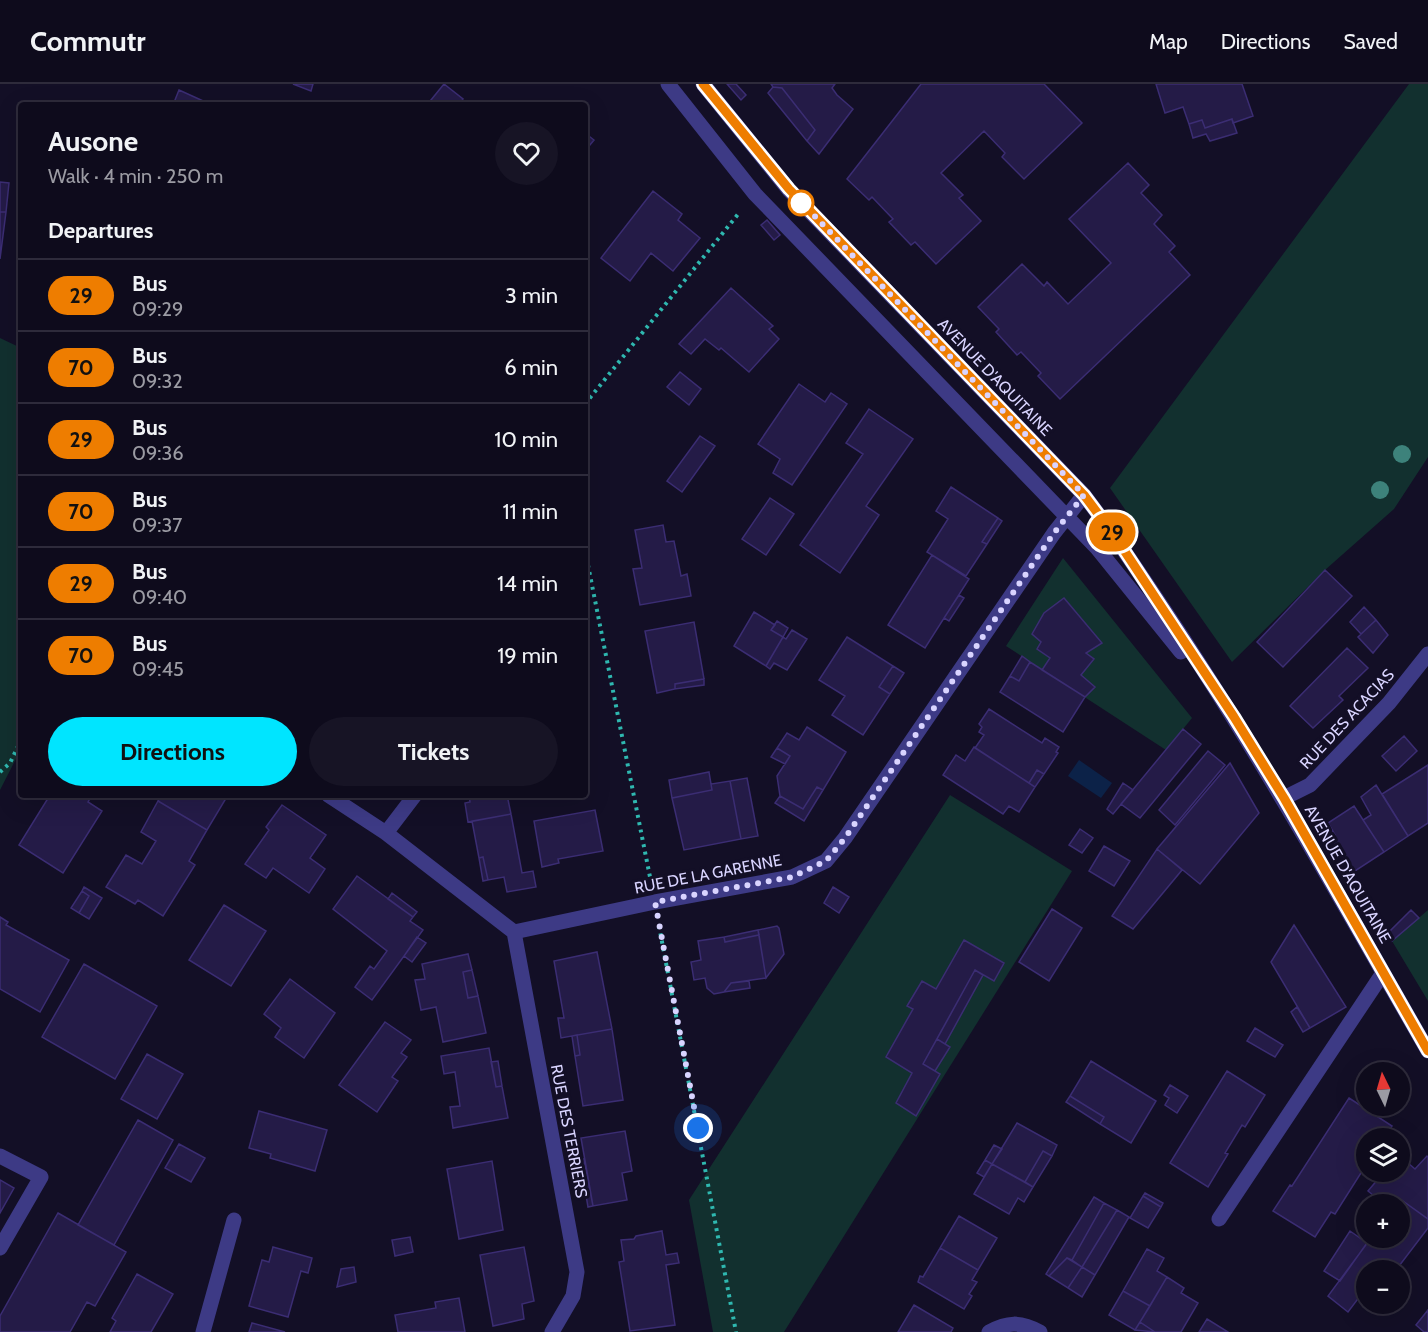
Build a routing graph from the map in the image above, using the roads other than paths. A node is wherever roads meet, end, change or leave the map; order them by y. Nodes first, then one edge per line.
1 (668, 84) edge
2 (703, 84) edge
3 (1084, 495) junction
4 (1067, 517) junction
5 (1428, 654) edge
6 (1234, 717) junction
7 (333, 798) edge
8 (413, 798) edge
9 (1284, 798) junction
10 (386, 833) junction
11 (514, 932) junction
12 (1383, 973) junction
13 (1428, 1052) edge
14 (0, 1156) edge
15 (1219, 1219) dead end
16 (234, 1220) dead end
17 (0, 1248) edge
18 (203, 1332) edge
19 (552, 1332) edge
20 (989, 1332) edge
21 (1040, 1332) edge

1 - 4 street, AVENUE D'AQUITAINE
2 - 3 street, AVENUE D'AQUITAINE
3 - 4 street, RUE DE LA GARENNE
3 - 6 street, AVENUE D'AQUITAINE
4 - 6 street, AVENUE D'AQUITAINE
4 - 11 street, RUE DE LA GARENNE
5 - 9 street, RUE DES ACACIAS
6 - 9 street, AVENUE D'AQUITAINE
7 - 10 street
8 - 10 street
9 - 12 street, AVENUE D'AQUITAINE
10 - 11 street
11 - 19 street, RUE DES TERRIERS
12 - 13 street, AVENUE D'AQUITAINE
12 - 15 street
14 - 17 street
16 - 18 street
20 - 21 street

